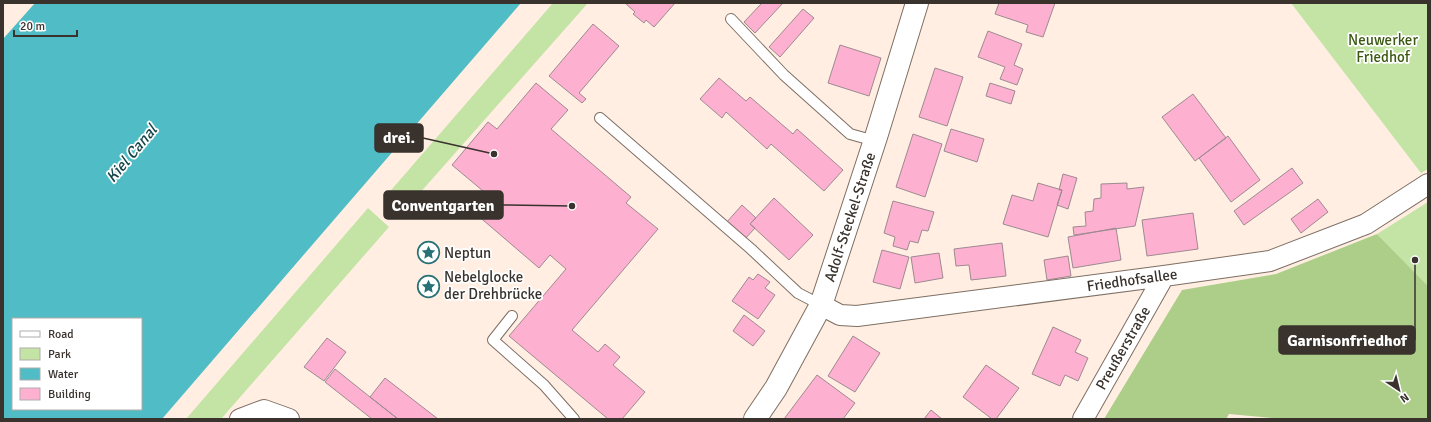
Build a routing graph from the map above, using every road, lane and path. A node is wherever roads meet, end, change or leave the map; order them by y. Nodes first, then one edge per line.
1 (917, 3) edge
2 (731, 19) dead end
3 (600, 118) dead end
4 (875, 141) junction
5 (1428, 184) edge
6 (1164, 276) junction
7 (821, 305) junction
8 (512, 316) dead end
9 (240, 419) edge
10 (289, 419) edge
11 (574, 419) edge
12 (755, 419) edge
13 (1083, 419) edge

1 - 4 street, Adolf-Steckel-Straße
2 - 4 lane
3 - 7 lane
4 - 7 street, Adolf-Steckel-Straße
5 - 6 street, Friedhofsallee
6 - 7 street, Friedhofsallee
6 - 13 street, Preußerstraße
7 - 12 street, Adolf-Steckel-Straße
8 - 11 lane
9 - 10 street

